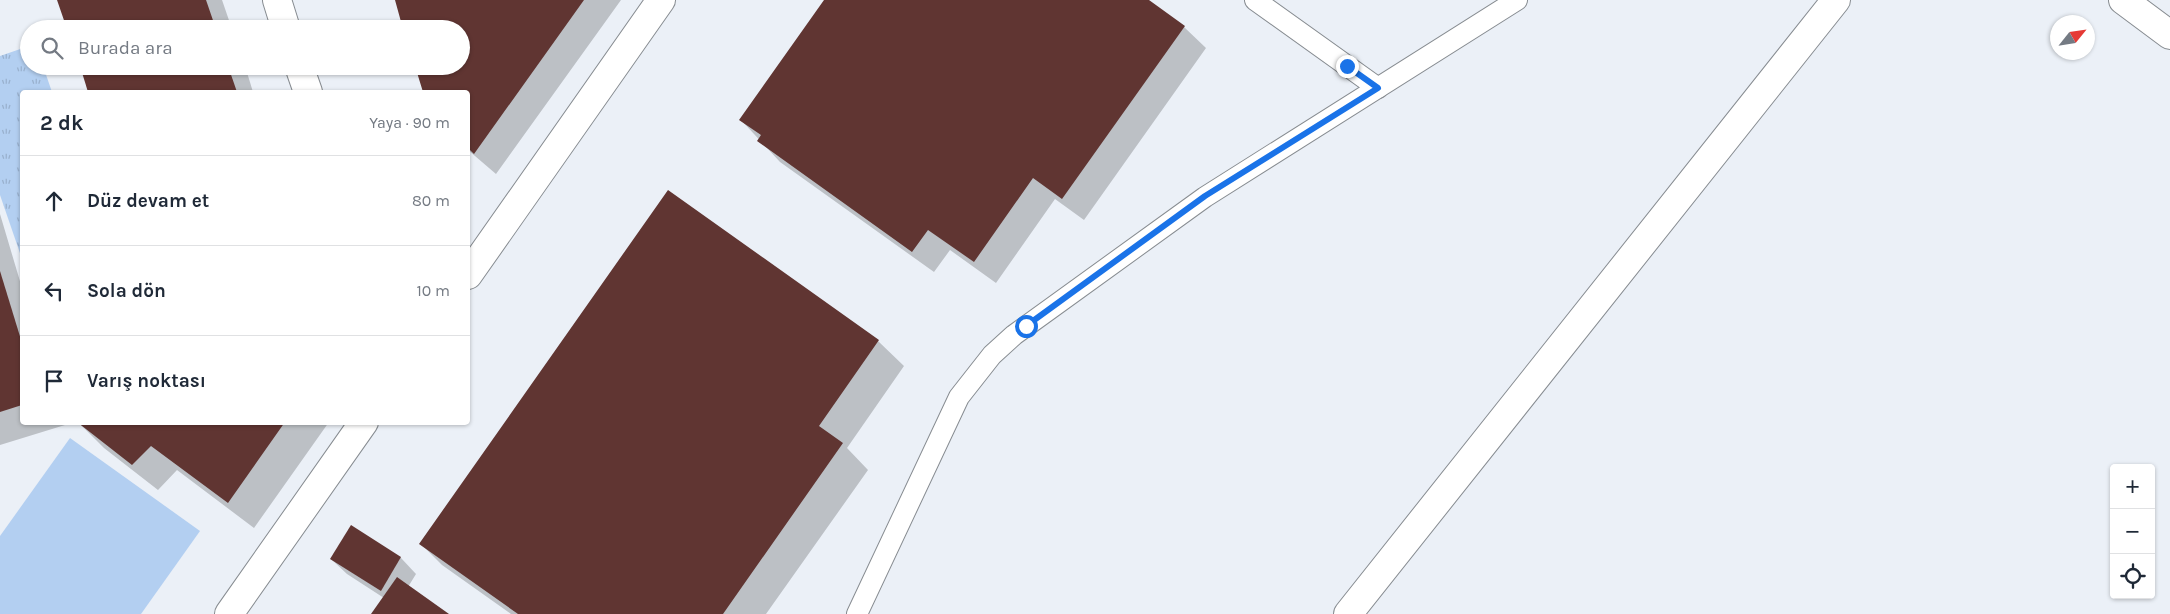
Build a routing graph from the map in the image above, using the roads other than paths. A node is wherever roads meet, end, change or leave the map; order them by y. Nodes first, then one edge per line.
1 (277, 0) edge
2 (661, 0) edge
3 (1255, 0) edge
4 (1517, 0) edge
5 (1836, 0) edge
6 (2123, 0) edge
7 (283, 20) edge
8 (2170, 35) edge
9 (302, 75) edge
10 (1378, 88) junction
11 (307, 90) edge
12 (470, 272) edge
13 (362, 425) edge
14 (229, 614) edge
15 (857, 614) edge
16 (1348, 614) edge

1 - 7 street
2 - 12 street
3 - 10 lane
4 - 10 lane
5 - 16 street
6 - 8 street
9 - 11 street
10 - 15 lane
13 - 14 street

